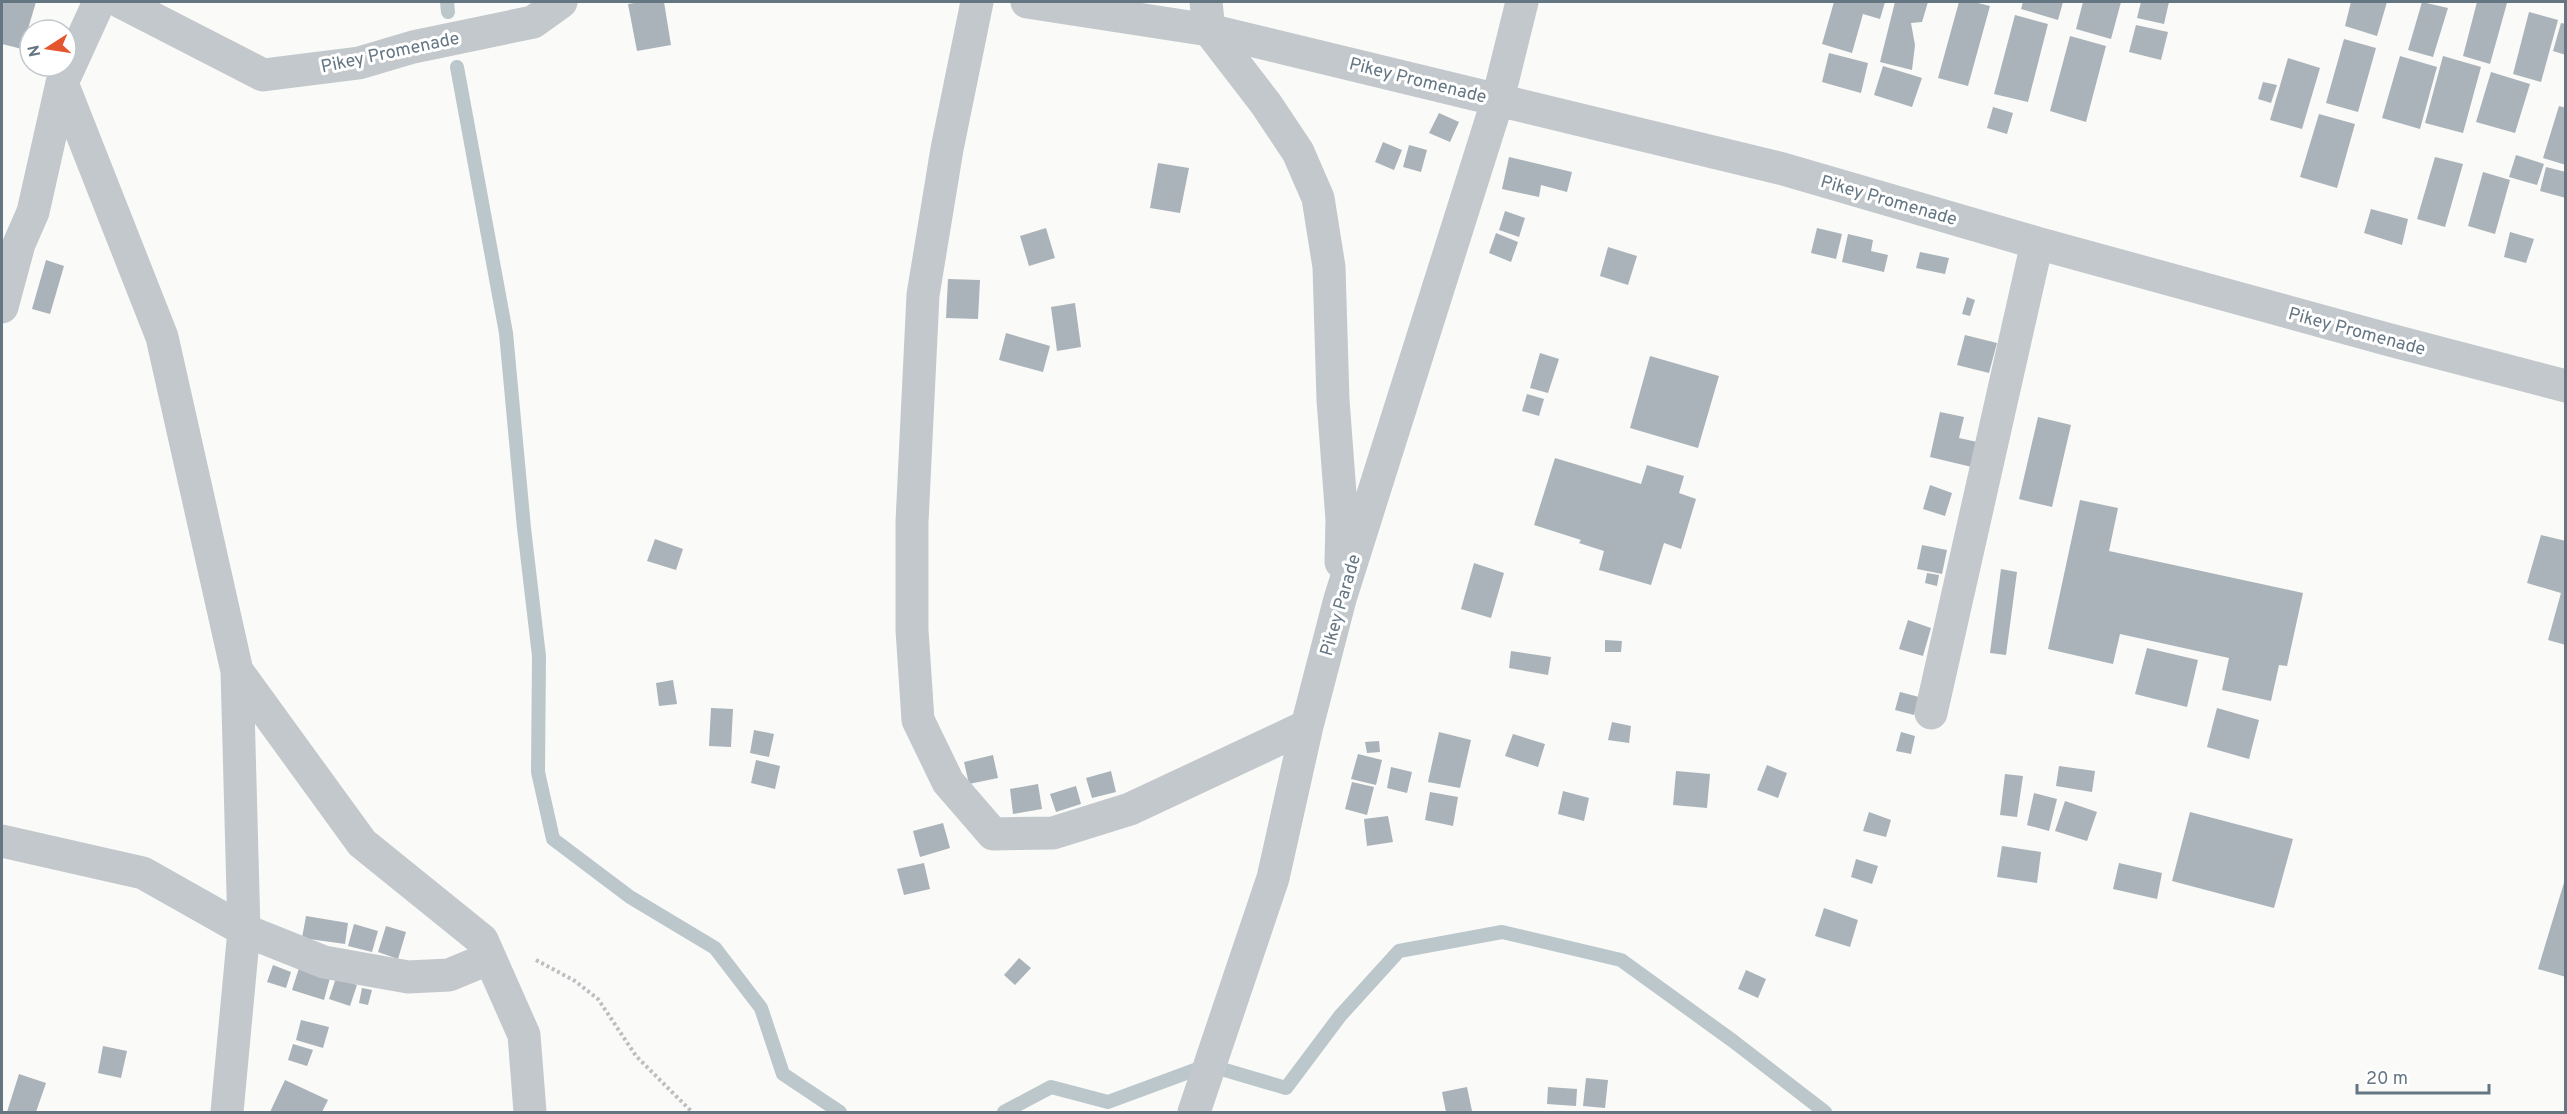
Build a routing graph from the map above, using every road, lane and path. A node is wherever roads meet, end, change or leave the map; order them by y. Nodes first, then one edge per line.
1 (99, 2) edge
2 (121, 2) edge
3 (561, 2) edge
4 (977, 2) edge
5 (1027, 2) edge
6 (1522, 2) edge
7 (1208, 16) edge
8 (62, 83) junction
9 (1498, 99) junction
10 (2037, 243) junction
11 (2, 307) edge
12 (2565, 386) edge
13 (1340, 599) junction
14 (237, 671) junction
15 (1931, 713) dead end
16 (1307, 726) junction
17 (2, 841) edge
18 (244, 930) junction
19 (486, 949) junction
20 (227, 1113) edge
21 (530, 1113) edge
22 (692, 1113) edge
23 (1194, 1113) edge

1 - 8 street
2 - 3 street, Pikey Promenade
4 - 16 street
5 - 7 street, Pikey Promenade
6 - 9 street, Pikey Parade
7 - 9 street, Pikey Promenade
7 - 13 street
8 - 11 street
8 - 14 street
9 - 10 street, Pikey Promenade
9 - 13 street, Pikey Parade
10 - 12 street, Pikey Promenade
10 - 15 street
13 - 16 street, Pikey Parade
14 - 18 street
14 - 19 street
16 - 23 street, Pikey Parade
17 - 18 street
18 - 19 street
18 - 20 street
19 - 21 street
19 - 22 path

